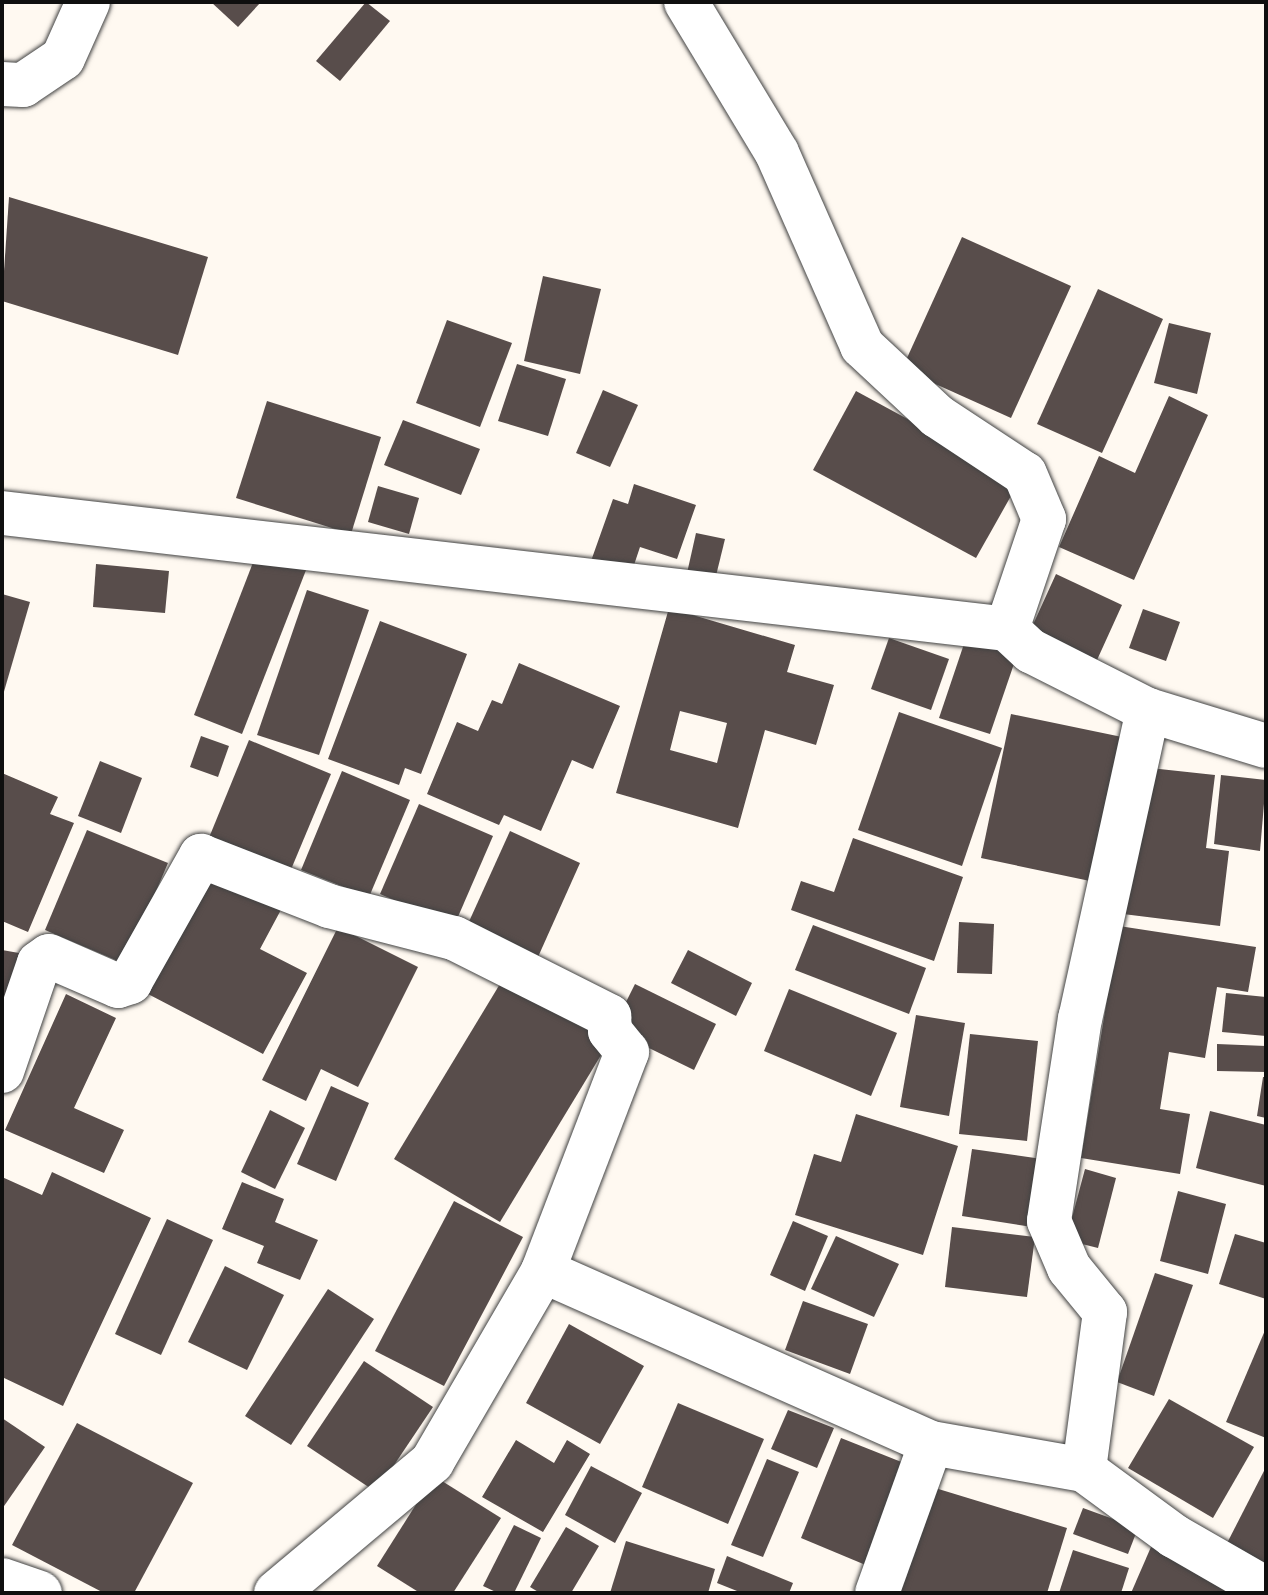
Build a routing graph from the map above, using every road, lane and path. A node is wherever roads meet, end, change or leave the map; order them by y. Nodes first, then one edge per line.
1 (88, 2) edge
2 (686, 2) edge
3 (2, 84) edge
4 (2, 513) edge
5 (1007, 629) junction
6 (1148, 710) junction
7 (1266, 746) edge
8 (2, 1071) edge
9 (543, 1271) junction
10 (931, 1443) junction
11 (1084, 1470) junction
12 (2, 1580) edge
13 (1266, 1589) edge
14 (40, 1593) edge
15 (276, 1593) edge
16 (877, 1593) edge

1 - 3 street
2 - 5 street
4 - 5 street
5 - 6 street
6 - 7 street
6 - 11 street
8 - 9 street
9 - 10 street
9 - 15 street
10 - 11 street
10 - 16 street
11 - 13 street
12 - 14 street

